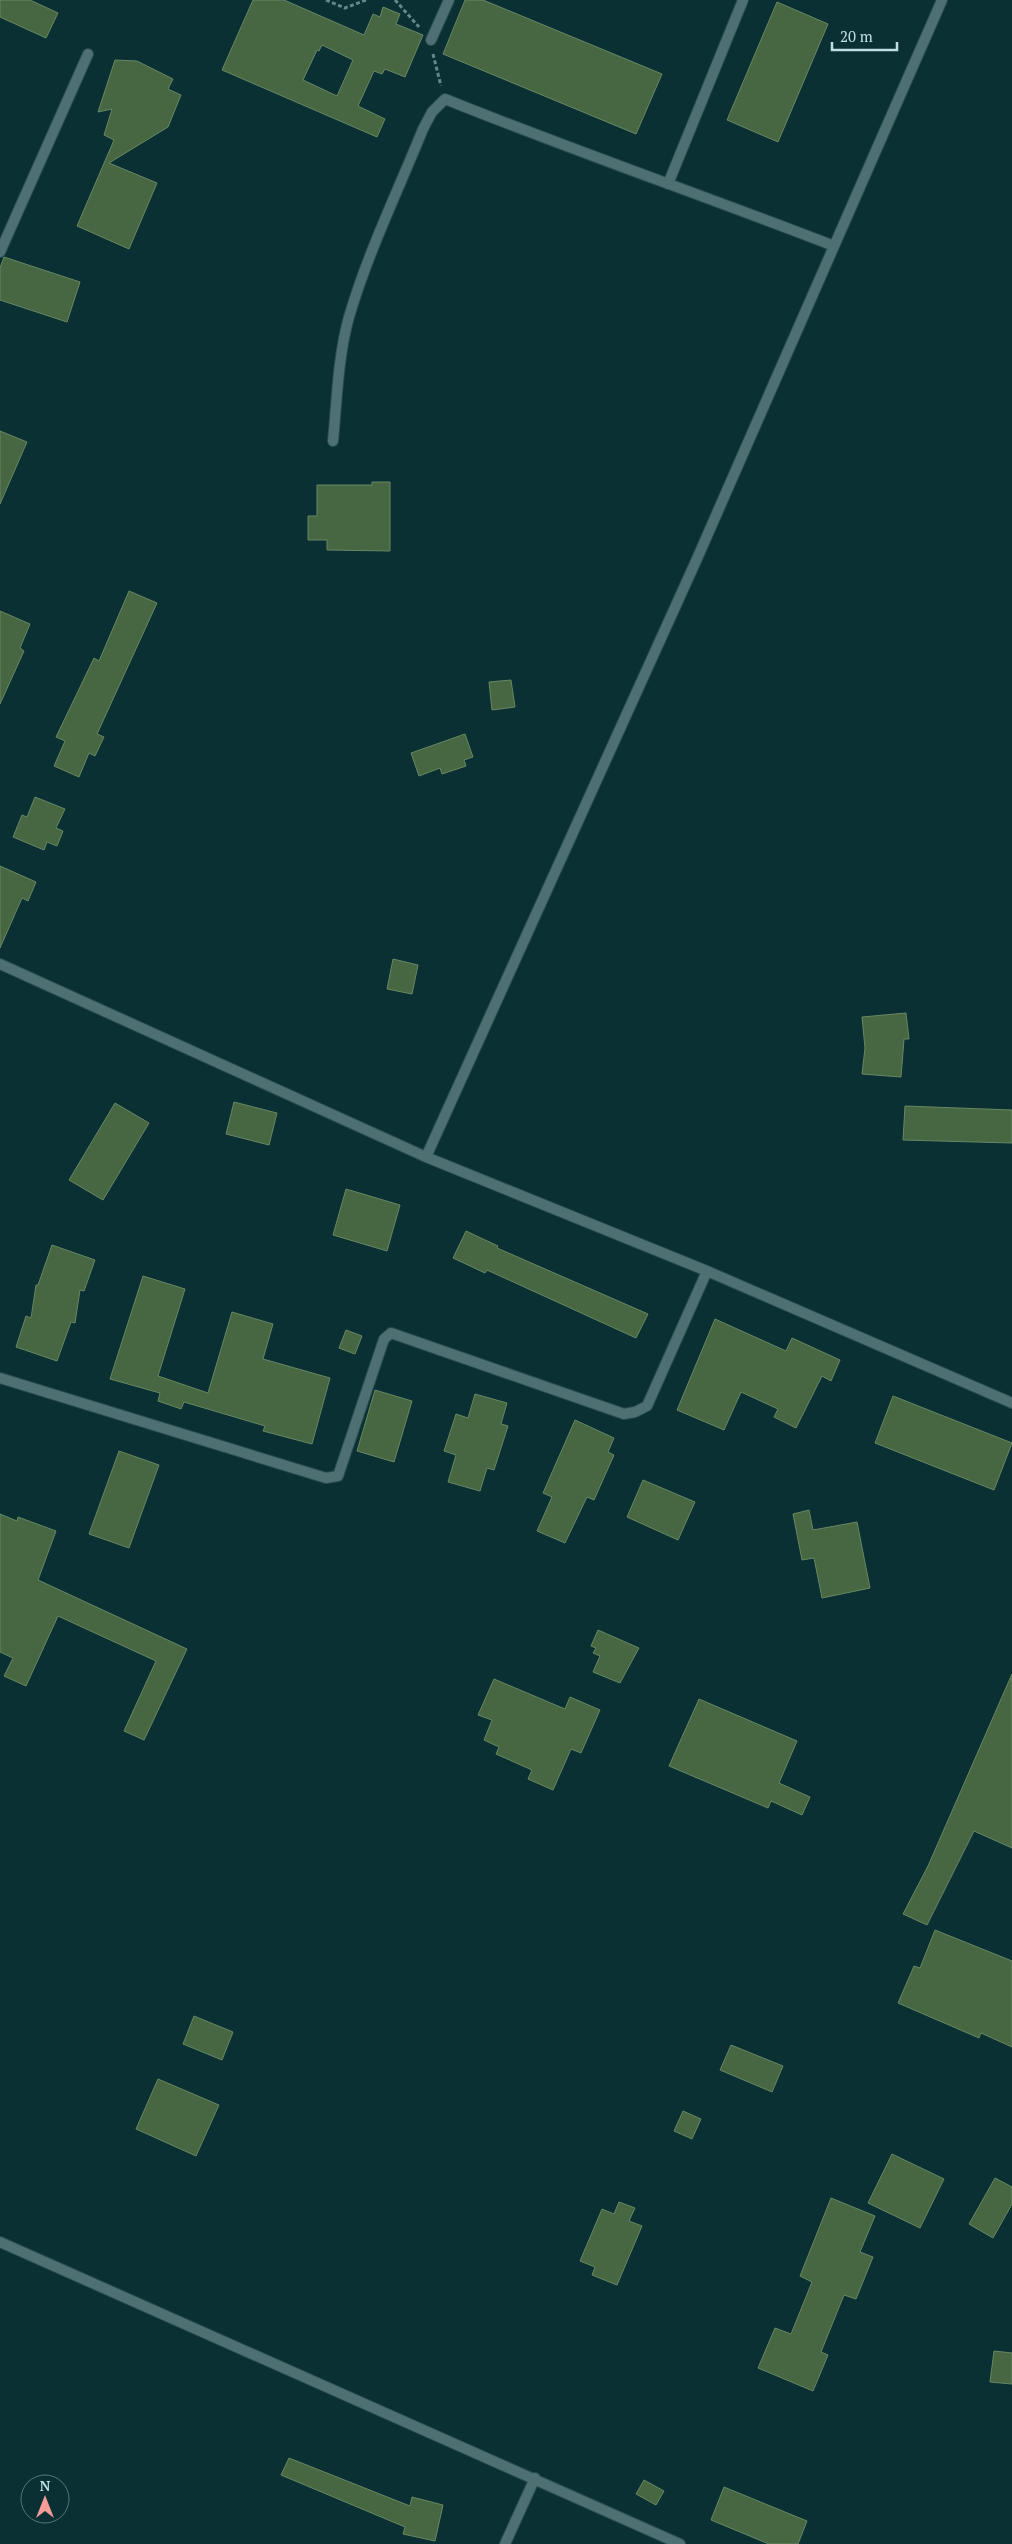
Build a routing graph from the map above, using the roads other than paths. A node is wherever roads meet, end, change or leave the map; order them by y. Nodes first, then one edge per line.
1 (449, 0) edge
2 (743, 0) edge
3 (942, 0) edge
4 (431, 40) road end
5 (88, 54) dead end
6 (668, 184) junction
7 (834, 246) junction
8 (0, 252) edge
9 (333, 441) dead end
10 (0, 964) edge
11 (426, 1158) junction
12 (707, 1271) junction
13 (0, 1378) edge
14 (1012, 1403) edge
15 (0, 2242) edge
16 (535, 2478) junction
17 (505, 2544) edge
18 (680, 2544) edge

1 - 4 street
2 - 6 street
3 - 7 street
5 - 8 street
6 - 7 street
6 - 9 street
7 - 11 street
10 - 11 street
11 - 12 street
12 - 13 street
12 - 14 street
15 - 16 street
16 - 17 street
16 - 18 street

